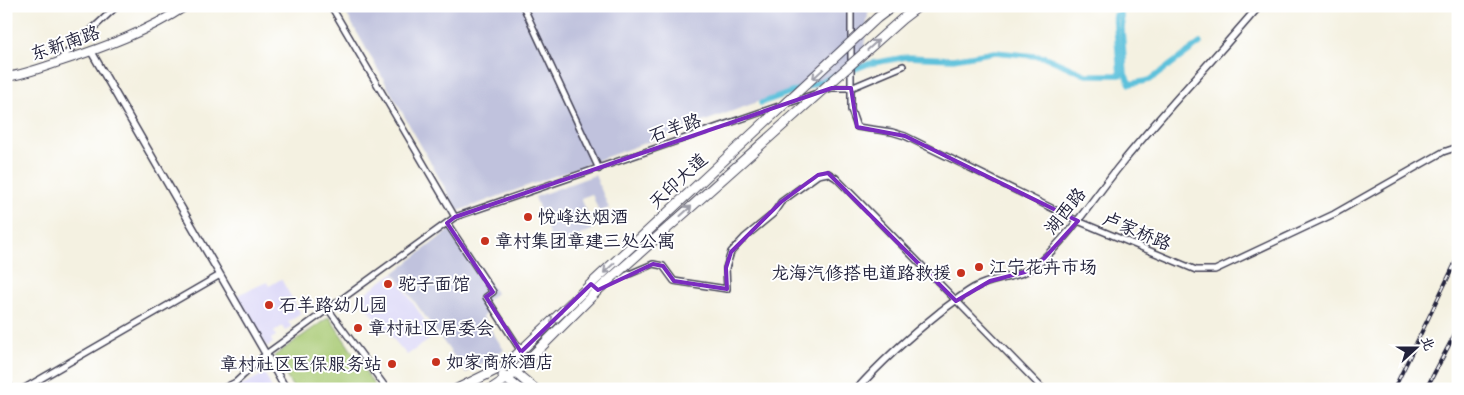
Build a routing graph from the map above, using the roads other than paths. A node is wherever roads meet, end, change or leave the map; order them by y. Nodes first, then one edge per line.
1 (117, 6) edge
2 (186, 6) edge
3 (331, 6) edge
4 (523, 6) edge
5 (851, 6) edge
6 (893, 6) edge
7 (919, 6) edge
8 (1259, 6) edge
9 (91, 52) junction
10 (55, 63) junction
11 (903, 66) dead end
12 (6, 77) edge
13 (851, 88) junction
14 (1458, 147) edge
15 (599, 169) junction
16 (455, 217) junction
17 (1078, 221) junction
18 (447, 223) junction
19 (220, 275) junction
20 (595, 287) junction
21 (956, 301) junction
22 (328, 309) junction
23 (521, 352) junction
24 (266, 354) junction
25 (506, 365) junction
26 (498, 371) junction
27 (515, 373) junction
28 (507, 379) junction
29 (6, 382) edge
30 (10, 389) edge
31 (24, 389) edge
32 (222, 389) edge
33 (286, 389) edge
34 (387, 389) edge
35 (457, 389) edge
36 (491, 389) edge
37 (519, 389) edge
38 (535, 389) edge
39 (857, 389) edge
40 (1044, 389) edge

1 - 10 street
2 - 9 main road, 东新南路
3 - 16 street
4 - 15 street
5 - 13 street, 卢家桥路
6 -> 20 main road, 天印大道, bridge
20 -> 7 main road, 天印大道, bridge
8 - 17 street, 湖西路
9 - 10 main road, 东新南路
9 - 19 street
10 - 12 main road, 东新南路
11 - 13 street, 石羊路
13 - 15 street, 石羊路
13 - 17 street, 卢家桥路
14 - 17 street, 卢家桥路
15 - 16 street, 石羊路
16 - 18 street, 石羊路
17 - 21 street, 湖西路
18 - 22 street, 石羊路
18 - 23 street
19 - 24 street
19 - 31 street
20 - 21 street
20 -> 23 main road, 天印大道
20 - 27 main road, 天印大道
21 - 39 street, 湖西路
21 - 40 street
22 - 24 street, 石羊路
22 - 34 street
23 - 25 main road, 天印大道
24 - 32 street, 石羊路
24 - 33 street
25 - 26 main road, 天印大道
25 - 27 main road
26 - 28 main road
26 - 35 main road, 天印大道
27 - 28 main road, 天印大道
27 - 38 main road
28 - 36 main road, 天印大道
28 - 37 main road
29 - 30 main road

